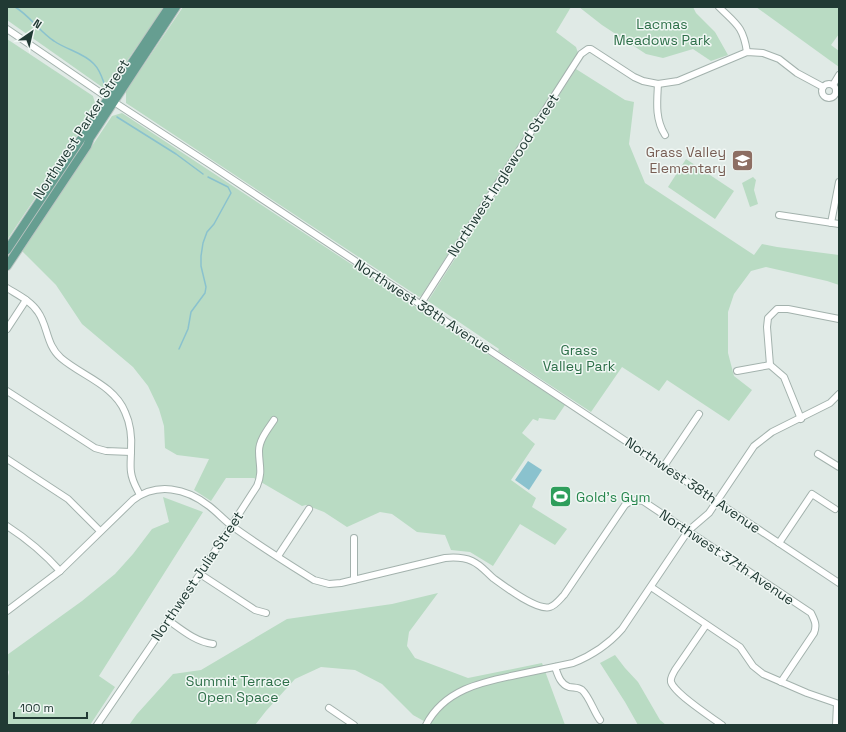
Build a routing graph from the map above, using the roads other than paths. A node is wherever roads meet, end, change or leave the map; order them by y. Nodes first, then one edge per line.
1 (168, 7) edge
2 (176, 7) edge
3 (719, 7) edge
4 (7, 30) edge
5 (748, 52) junction
6 (839, 75) edge
7 (658, 84) junction
8 (833, 85) junction
9 (823, 87) junction
10 (111, 100) junction
11 (665, 135) dead end
12 (839, 182) edge
13 (779, 215) dead end
14 (831, 223) junction
15 (839, 224) edge
16 (7, 250) edge
17 (7, 266) edge
18 (7, 288) edge
19 (26, 300) junction
20 (420, 305) junction
21 (839, 319) edge
22 (7, 329) edge
23 (770, 366) junction
24 (737, 371) dead end
25 (7, 391) edge
26 (839, 394) edge
27 (699, 414) dead end
28 (801, 418) junction
29 (274, 420) dead end
30 (131, 452) junction
31 (818, 454) dead end
32 (7, 459) edge
33 (664, 466) junction
34 (839, 467) edge
35 (140, 495) junction
36 (717, 502) junction
37 (309, 509) dead end
38 (835, 509) dead end
39 (7, 526) edge
40 (231, 526) junction
41 (100, 531) junction
42 (688, 531) junction
43 (354, 538) dead end
44 (779, 543) junction
45 (278, 556) junction
46 (60, 571) junction
47 (200, 574) junction
48 (354, 580) junction
49 (839, 583) edge
50 (651, 587) junction
51 (7, 611) edge
52 (266, 612) dead end
53 (168, 620) junction
54 (706, 625) junction
55 (213, 644) dead end
56 (555, 667) junction
57 (781, 682) junction
58 (838, 704) edge
59 (329, 708) dead end
60 (600, 720) dead end
61 (351, 724) edge
62 (97, 725) edge
63 (426, 725) edge
64 (722, 725) edge
65 (836, 725) edge

1 - 10 main road, Northwest Parker Street
2 - 10 main road, Northwest Parker Street
3 - 5 street
4 - 10 street, Northwest 38th Avenue
5 - 7 street
5 - 9 street
6 - 8 street
7 - 11 street
7 - 20 street, Northwest Inglewood Street
8 - 9 street
8 - 9 street
10 - 16 main road, Northwest Parker Street
10 - 17 main road, Northwest Parker Street
10 - 20 street, Northwest 38th Avenue
12 - 14 street
13 - 14 street
14 - 15 street
18 - 19 street
19 - 22 street
19 - 30 street
20 - 33 street, Northwest 38th Avenue
21 - 23 street
23 - 24 street
23 - 28 street
25 - 30 street
26 - 28 street
27 - 33 street
28 - 36 street
29 - 40 street, Northwest Julia Street
30 - 35 street
31 - 34 street
32 - 41 street
33 - 36 street, Northwest 38th Avenue
35 - 40 street
35 - 41 street
36 - 42 street
36 - 44 street, Northwest 38th Avenue
37 - 45 street
38 - 44 street
39 - 46 street
40 - 45 street
40 - 47 street, Northwest Julia Street
41 - 46 street
42 - 48 street, Northwest 37th Avenue
42 - 50 street
42 - 57 street, Northwest 37th Avenue
43 - 48 street
44 - 49 street, Northwest 38th Avenue
45 - 48 street
46 - 51 street
47 - 52 street
47 - 53 street, Northwest Julia Street
50 - 54 street
50 - 56 street
53 - 55 street
53 - 62 street, Northwest Julia Street
54 - 57 street
54 - 64 street
56 - 60 street
56 - 63 street
57 - 58 street
58 - 65 street
59 - 61 street

